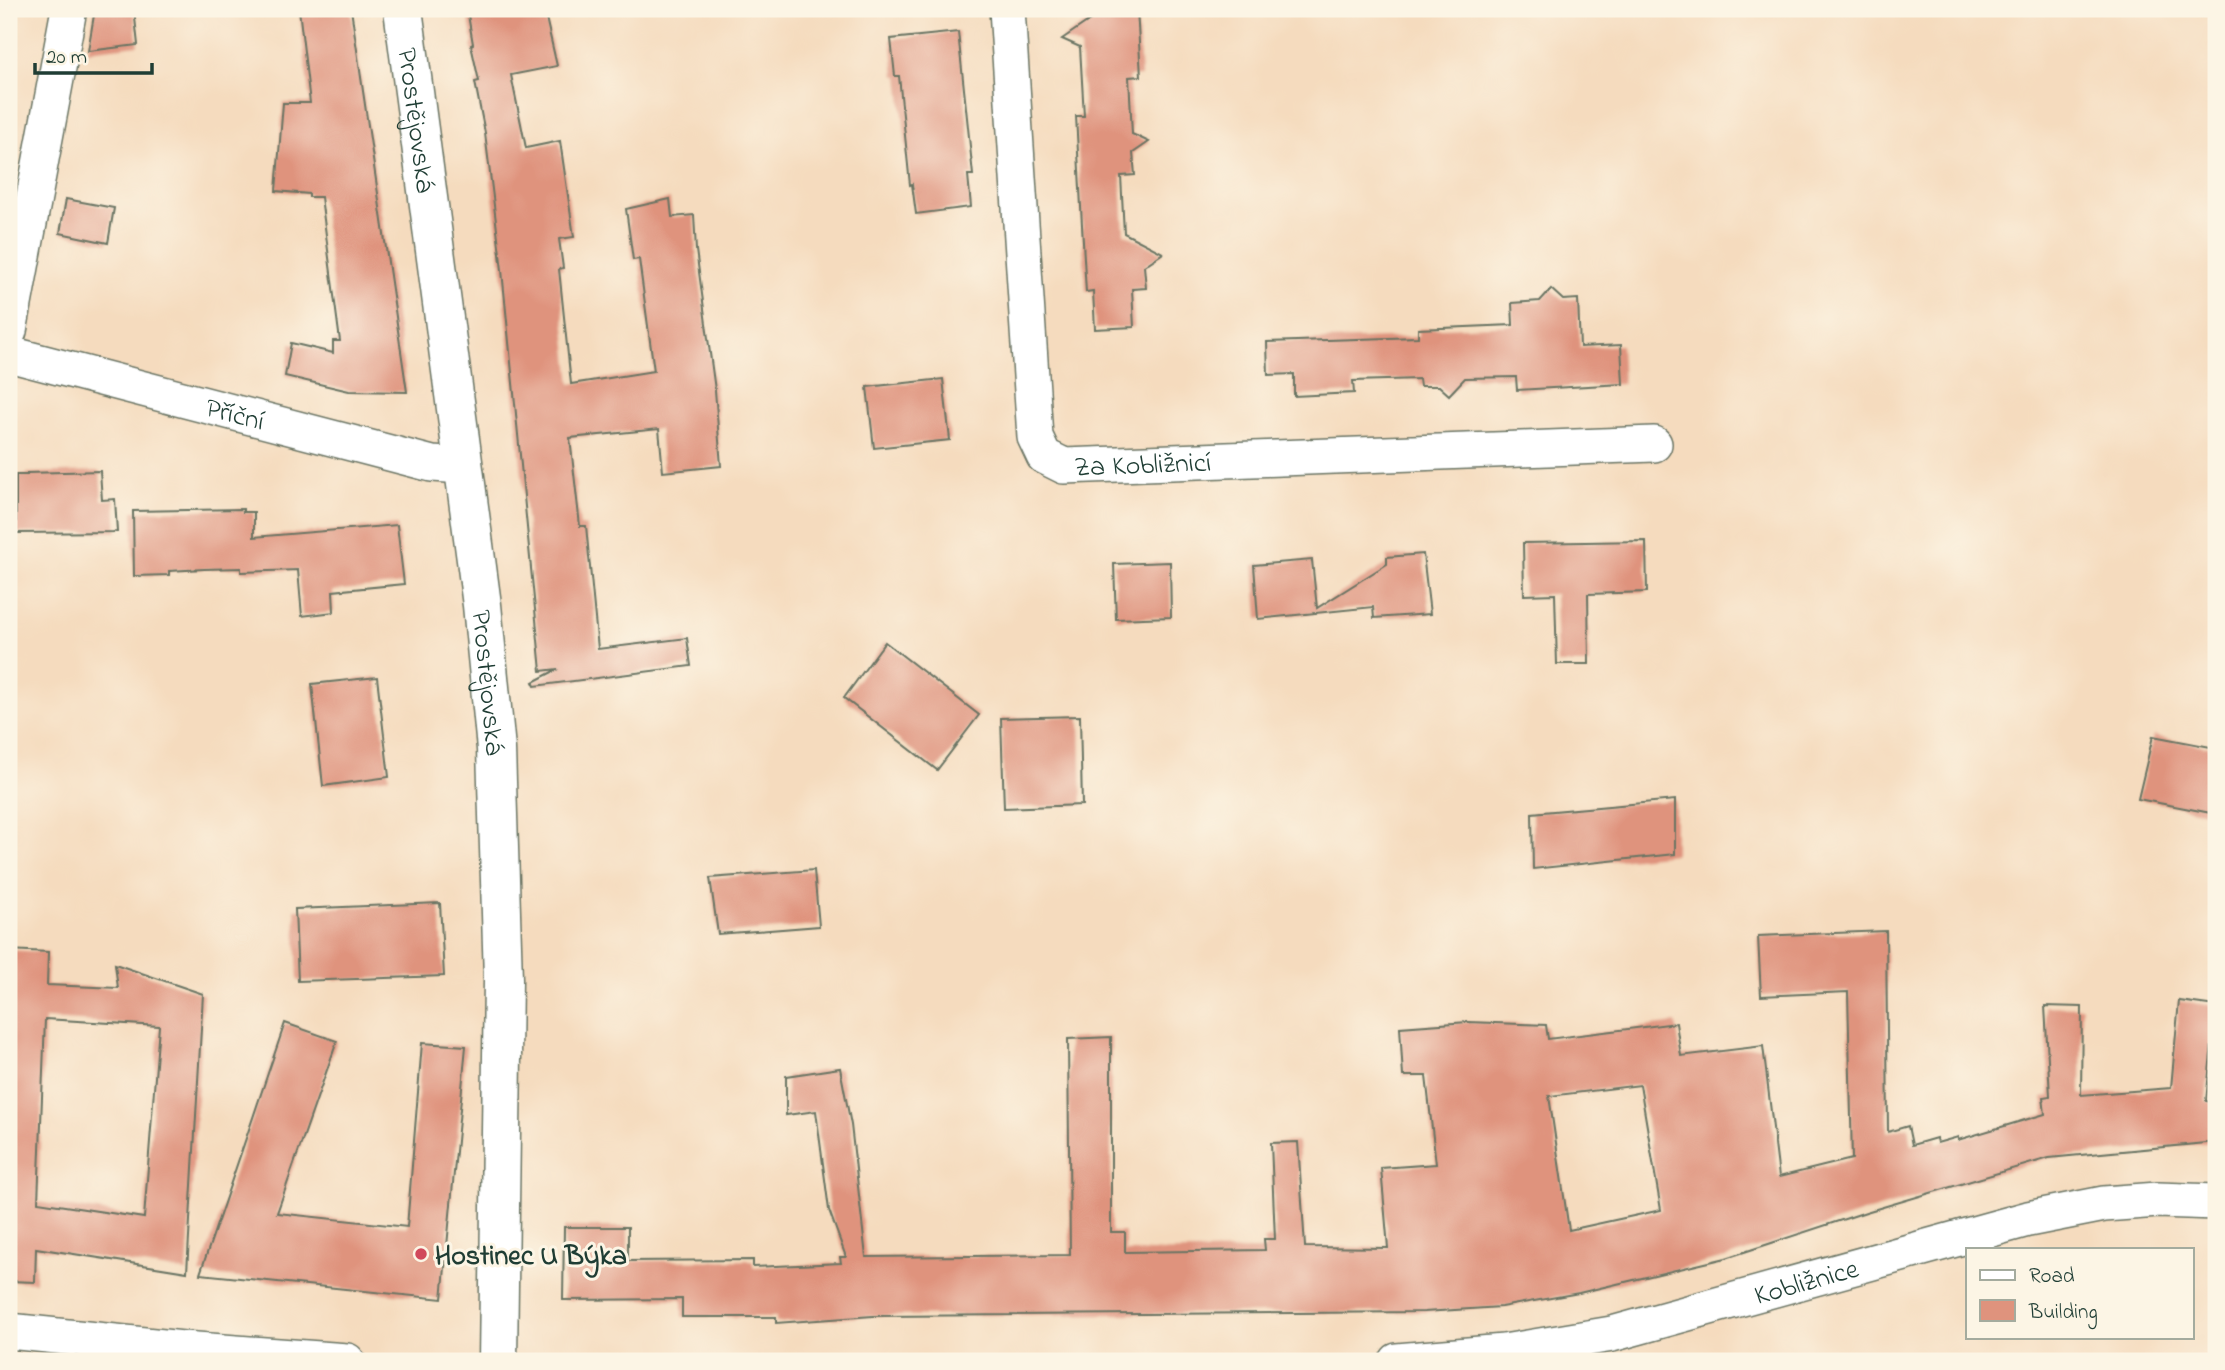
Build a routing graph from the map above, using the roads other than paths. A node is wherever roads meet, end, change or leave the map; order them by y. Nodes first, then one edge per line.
1 (69, 9) edge
2 (403, 9) edge
3 (1007, 9) edge
4 (9, 331) edge
5 (9, 354) edge
6 (1654, 444) dead end
7 (464, 466) junction
8 (2216, 1202) edge
9 (9, 1331) edge
10 (347, 1361) edge
11 (498, 1361) edge
12 (1396, 1361) edge

1 - 4 street
2 - 7 main road, Prostějovská
3 - 6 street, Za Kobližnicí
5 - 7 street, Příční
7 - 11 main road, Prostějovská
8 - 12 street, Kobližnice
9 - 10 street

